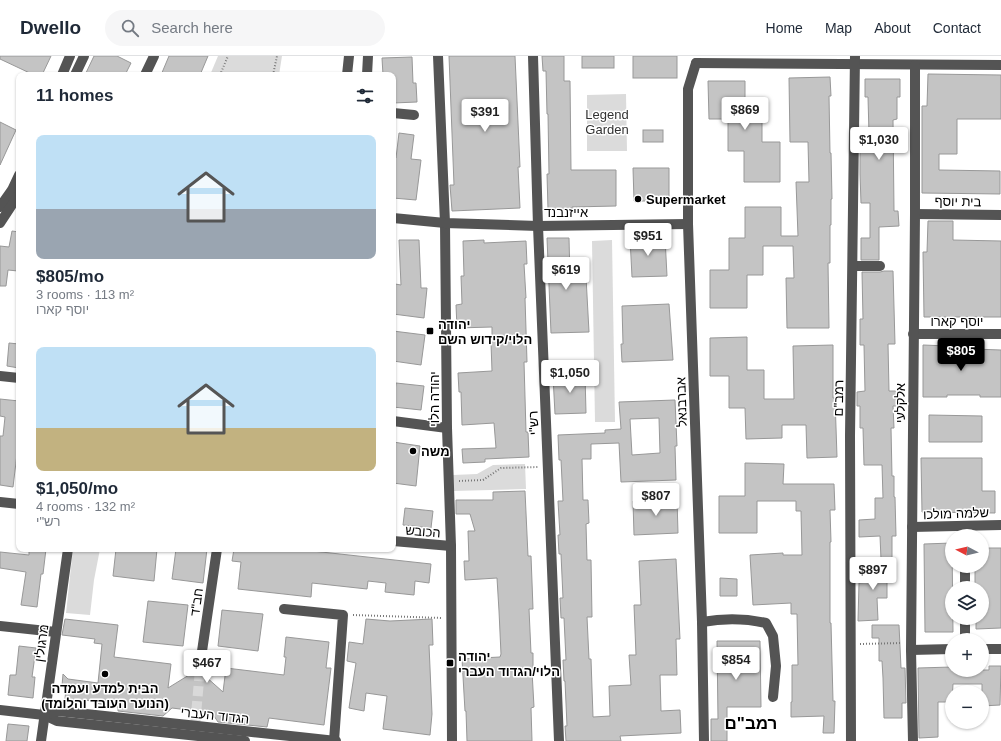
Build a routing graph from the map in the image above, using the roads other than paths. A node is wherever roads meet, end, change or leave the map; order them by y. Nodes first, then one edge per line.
1 (70, 56) edge
2 (84, 56) edge
3 (154, 56) edge
4 (349, 56) edge
5 (368, 56) edge
6 (438, 56) edge
7 (533, 56) edge
8 (694, 60) edge
9 (855, 60) edge
10 (915, 65) junction
11 (1001, 65) edge
12 (63, 72) edge
13 (76, 72) edge
14 (146, 72) edge
15 (347, 72) edge
16 (367, 72) edge
17 (396, 113) edge
18 (414, 115) dead end
19 (16, 181) edge
20 (16, 199) edge
21 (0, 207) edge
22 (915, 214) junction
23 (1001, 215) edge
24 (396, 218) edge
25 (0, 223) edge
26 (445, 223) junction
27 (688, 224) junction
28 (538, 226) junction
29 (852, 266) junction
30 (880, 266) dead end
31 (913, 334) junction
32 (1001, 334) edge
33 (0, 376) edge
34 (16, 378) edge
35 (396, 421) edge
36 (447, 428) junction
37 (0, 502) edge
38 (16, 504) edge
39 (1001, 524) edge
40 (912, 527) junction
41 (945, 529) edge
42 (975, 529) edge
43 (396, 541) edge
44 (451, 546) junction
45 (68, 552) edge
46 (217, 552) edge
47 (284, 609) dead end
48 (702, 622) junction
49 (0, 626) edge
50 (56, 632) junction
51 (911, 646) junction
52 (945, 649) edge
53 (989, 649) edge
54 (1001, 649) edge
55 (201, 658) tunnel mouth
56 (773, 697) dead end
57 (0, 710) edge
58 (44, 715) junction
59 (209, 739) edge
60 (41, 741) edge
61 (245, 741) edge
62 (335, 741) edge
63 (452, 741) edge
64 (559, 741) edge
65 (704, 741) edge
66 (851, 741) edge
67 (913, 741) edge

1 - 12 street
2 - 13 street
3 - 14 street
4 - 15 street
5 - 16 street
6 - 26 street, יהודה הלוי
7 - 28 street, רש"י
8 - 9 street
8 - 27 street, אברבנאל
9 - 10 street
9 - 29 street, רמב"ם
10 - 11 street
10 - 22 street, אלקלעי
17 - 18 street
19 - 21 street
20 - 25 street
22 - 23 street, בית יוסף
22 - 31 street, אלקלעי
24 - 26 street, אייזנבנד
26 - 28 street, אייזנבנד
26 - 36 street, יהודה הלוי
27 - 28 street, אייזנבנד
27 - 48 street, אברבנאל
28 - 64 street, רש"י
29 - 30 street
29 - 66 street, רמב"ם
31 - 32 street, יוסף קארו
31 - 40 street, אלקלעי
33 - 34 street
35 - 36 street
36 - 44 street, יהודה הלוי
37 - 38 street
39 - 42 street, שלמה מולכו
40 - 41 street, שלמה מולכו
40 - 51 street, אלקלעי
43 - 44 street, הכובש
44 - 63 street, יהודה הלוי
45 - 50 street, מרגולין
46 - 55 street, חב"ד
47 - 62 street
48 - 56 street
48 - 65 street, אברבנאל
49 - 50 street
50 - 58 street, מרגולין
51 - 52 street
51 - 67 street, אלקלעי
53 - 54 street
57 - 58 street, הגדוד העברי
58 - 59 street, הגדוד העברי
58 - 60 street, מרגולין
58 - 62 street, הגדוד העברי
59 - 61 street, הגדוד העברי

